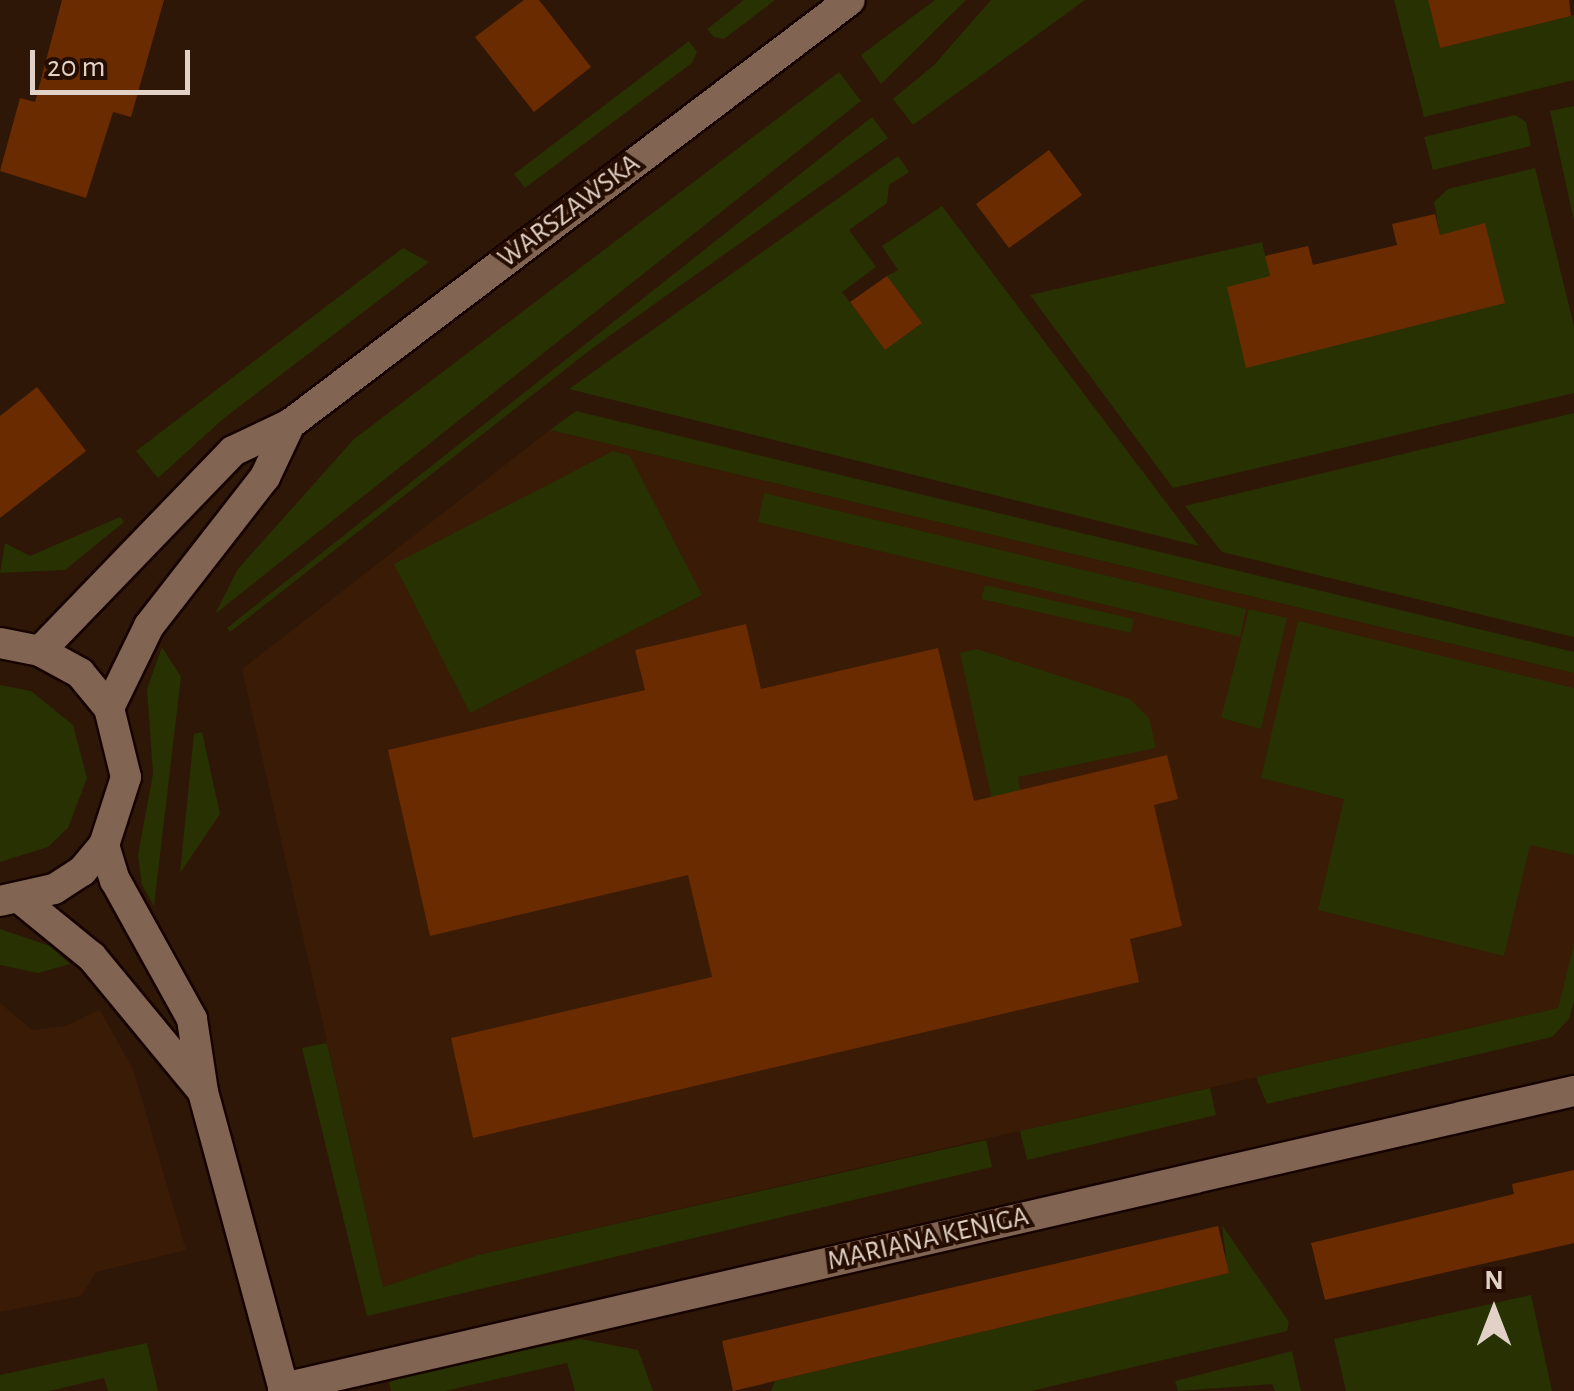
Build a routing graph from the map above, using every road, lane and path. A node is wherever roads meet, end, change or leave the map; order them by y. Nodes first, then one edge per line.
1 (850, 0) edge
2 (290, 424) junction
3 (0, 643) edge
4 (40, 651) junction
5 (109, 708) junction
6 (104, 844) junction
7 (11, 901) edge
8 (1574, 1090) edge
9 (204, 1092) junction
10 (283, 1390) edge

1 - 2 street, WARSZAWSKA
2 - 4 street, WARSZAWSKA
2 - 5 street, WARSZAWSKA
3 - 4 street
4 - 5 street
5 - 6 street
6 - 7 street
6 - 9 street, MARIANA KENIGA
7 - 9 street, MARIANA KENIGA
8 - 10 street, MARIANA KENIGA
9 - 10 street, MARIANA KENIGA

